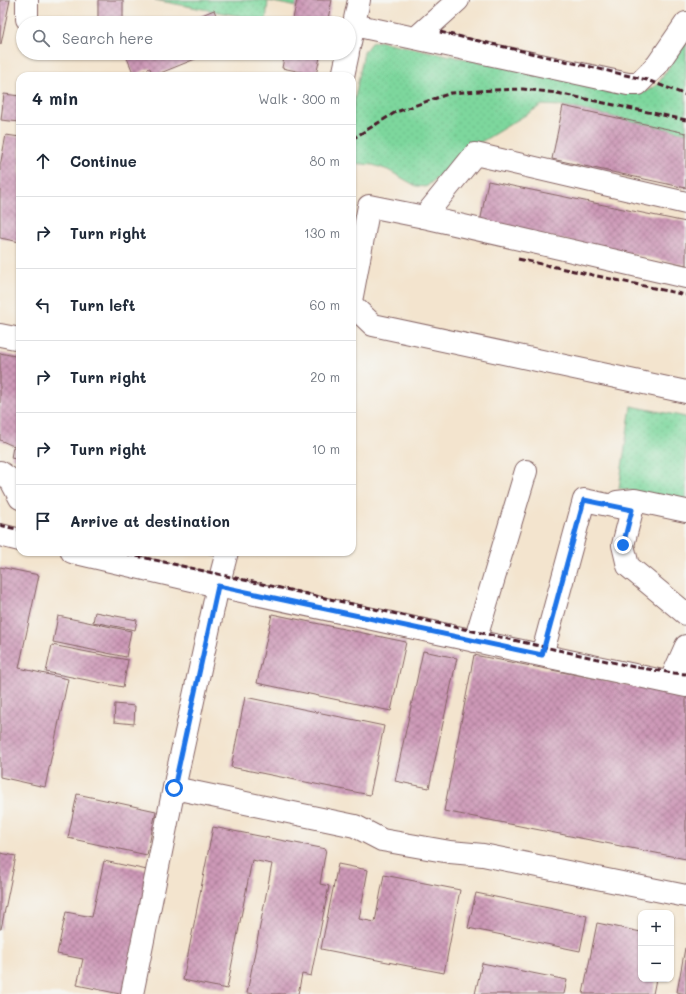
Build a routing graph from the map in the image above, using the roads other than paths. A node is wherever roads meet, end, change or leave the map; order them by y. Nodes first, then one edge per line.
1 (359, 0) edge
2 (458, 0) edge
3 (356, 16) edge
4 (686, 23) edge
5 (356, 25) edge
6 (416, 38) junction
7 (346, 60) edge
8 (343, 72) edge
9 (686, 203) edge
10 (424, 217) junction
11 (356, 276) edge
12 (686, 277) edge
13 (356, 309) edge
14 (0, 335) edge
15 (16, 338) edge
16 (686, 392) edge
17 (526, 471) dead end
18 (0, 472) edge
19 (16, 490) edge
20 (600, 504) junction
21 (686, 511) edge
22 (0, 536) edge
23 (16, 539) edge
24 (89, 556) edge
25 (226, 556) edge
26 (218, 586) junction
27 (686, 614) edge
28 (475, 641) junction
29 (686, 646) edge
30 (542, 655) junction
31 (679, 684) edge
32 (174, 788) junction
33 (686, 896) edge
34 (132, 994) edge

1 - 3 lane
2 - 6 lane
4 - 6 lane
5 - 6 lane
7 - 8 lane
9 - 10 lane
10 - 11 lane
10 - 12 lane
13 - 16 lane
14 - 15 lane
17 - 28 lane
18 - 19 lane
20 - 21 lane
20 - 27 lane
20 - 30 lane
22 - 23 lane
24 - 26 lane
25 - 26 lane
26 - 28 lane
26 - 32 lane
28 - 30 lane
29 - 31 lane
30 - 31 lane
32 - 33 lane
32 - 34 lane

